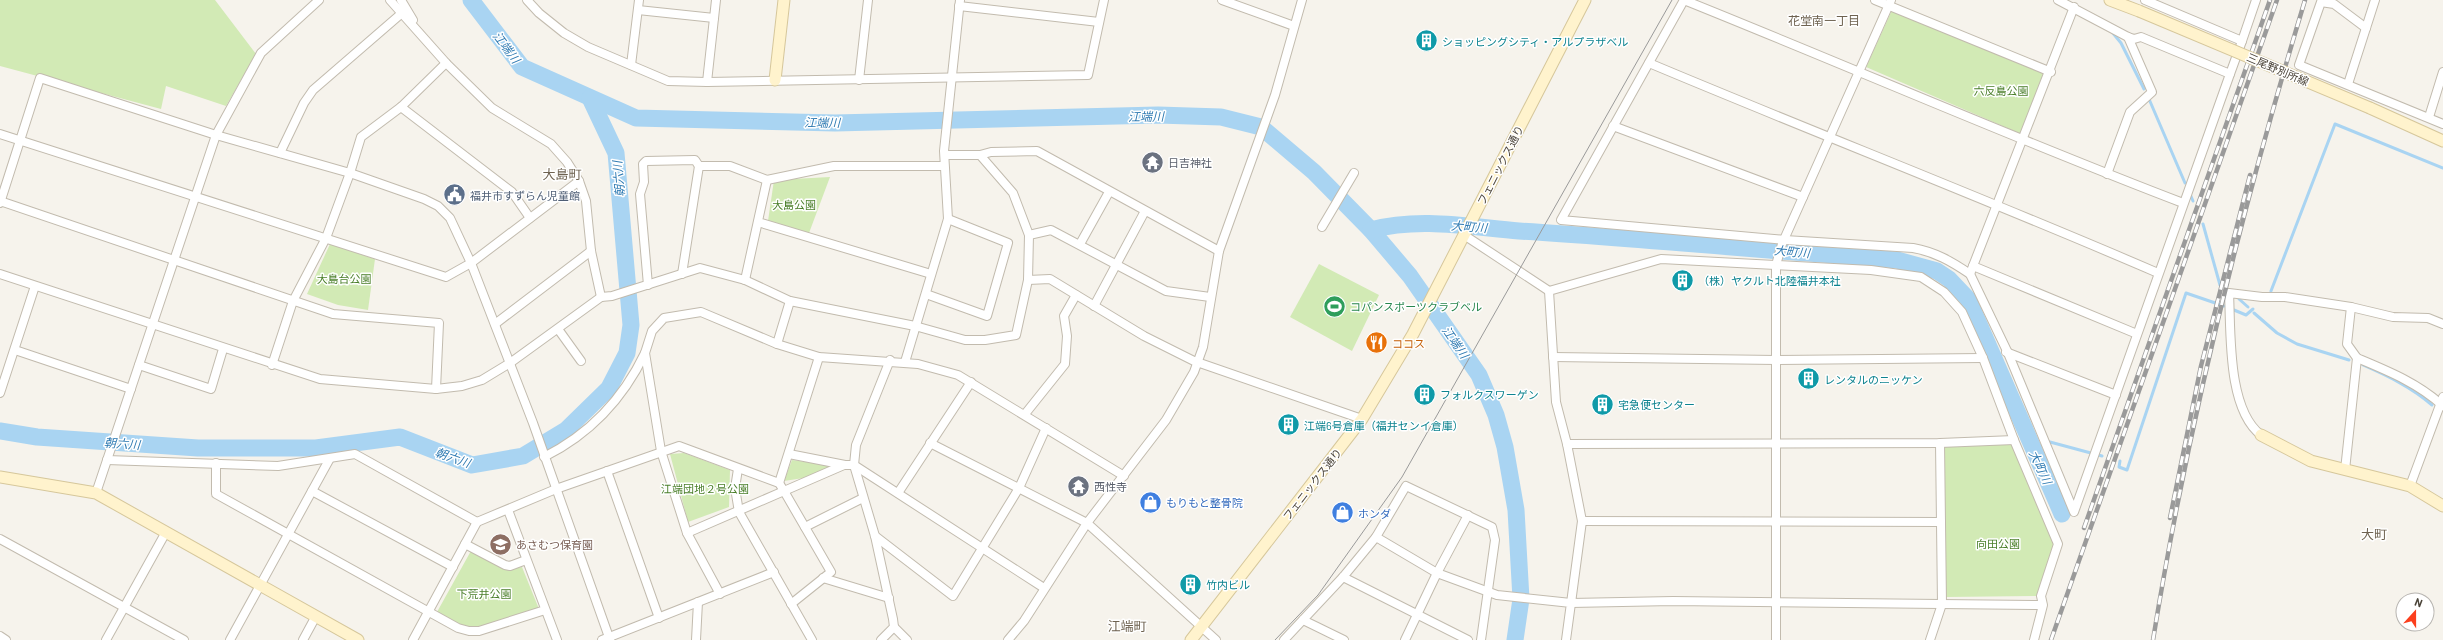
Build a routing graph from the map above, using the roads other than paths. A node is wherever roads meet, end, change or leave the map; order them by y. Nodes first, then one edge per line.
1 (319, 0) edge
2 (390, 0) edge
3 (401, 0) edge
4 (527, 0) edge
5 (639, 0) edge
6 (716, 0) edge
7 (784, 0) edge
8 (868, 0) edge
9 (1104, 0) edge
10 (1222, 0) edge
11 (1302, 0) edge
12 (1586, 0) edge
13 (1684, 0) edge
14 (1875, 0) edge
15 (2058, 0) edge
16 (2110, 0) edge
17 (2145, 0) edge
18 (2256, 0) edge
19 (2375, 0) edge
20 (2333, 2) edge
21 (960, 3) edge
22 (1890, 3) edge
23 (2074, 7) junction
24 (638, 10) junction
25 (402, 13) junction
26 (714, 18) junction
27 (414, 21) dead end
28 (1099, 22) junction
29 (1294, 26) junction
30 (2366, 28) junction
31 (2128, 36) junction
32 (2242, 41) junction
33 (1649, 62) junction
34 (446, 63) junction
35 (631, 66) junction
36 (1859, 70) junction
37 (2051, 72) junction
38 (2443, 72) edge
39 (2230, 74) junction
40 (951, 77) junction
41 (775, 80) junction
42 (859, 80) junction
43 (707, 82) junction
44 (2348, 84) junction
45 (401, 107) junction
46 (2429, 117) junction
47 (2443, 124) edge
48 (1614, 126) junction
49 (0, 134) edge
50 (216, 135) junction
51 (1828, 138) junction
52 (2023, 140) junction
53 (20, 141) junction
54 (2443, 141) edge
55 (280, 153) junction
56 (945, 155) junction
57 (980, 155) junction
58 (699, 166) junction
59 (944, 166) junction
60 (350, 173) junction
61 (1354, 173) dead end
62 (2107, 174) junction
63 (767, 180) junction
64 (579, 181) junction
65 (1109, 192) junction
66 (195, 197) junction
67 (1803, 197) junction
68 (0, 202) edge
69 (2183, 203) junction
70 (1997, 204) junction
71 (1145, 211) junction
72 (530, 218) junction
73 (948, 219) junction
74 (758, 222) junction
75 (1322, 227) dead end
76 (1029, 235) junction
77 (1464, 235) junction
78 (326, 238) junction
79 (1783, 242) junction
80 (1080, 244) junction
81 (591, 251) junction
82 (1219, 251) junction
83 (174, 260) junction
84 (1777, 262) junction
85 (471, 263) junction
86 (1116, 265) junction
87 (1972, 270) junction
88 (2158, 273) junction
89 (0, 274) edge
90 (682, 274) junction
91 (931, 274) junction
92 (745, 280) junction
93 (1028, 280) junction
94 (35, 286) junction
95 (645, 286) junction
96 (1549, 291) junction
97 (926, 294) junction
98 (1076, 295) junction
99 (601, 297) junction
100 (1210, 297) junction
101 (294, 301) junction
102 (790, 301) junction
103 (1094, 306) junction
104 (2350, 307) junction
105 (495, 324) junction
106 (2443, 324) edge
107 (152, 325) junction
108 (915, 326) junction
109 (558, 329) junction
110 (2137, 334) junction
111 (777, 344) junction
112 (223, 349) junction
113 (15, 350) junction
114 (2006, 352) junction
115 (645, 353) junction
116 (819, 357) junction
117 (1553, 357) junction
118 (1983, 358) junction
119 (2357, 358) junction
120 (890, 360) junction
121 (1776, 360) junction
122 (581, 361) dead end
123 (904, 362) junction
124 (1198, 362) junction
125 (510, 363) junction
126 (139, 365) junction
127 (272, 365) junction
128 (970, 382) junction
129 (131, 389) junction
130 (436, 389) junction
131 (0, 393) edge
132 (2116, 395) junction
133 (2442, 403) edge
134 (1025, 414) junction
135 (1362, 419) junction
136 (1046, 428) junction
137 (2260, 435) joint
138 (2014, 440) junction
139 (1776, 442) junction
140 (930, 443) junction
141 (1940, 443) junction
142 (1567, 444) junction
143 (661, 451) junction
144 (789, 454) junction
145 (543, 455) junction
146 (108, 458) junction
147 (329, 460) junction
148 (216, 463) junction
149 (850, 465) junction
150 (738, 469) junction
151 (2345, 470) junction
152 (607, 471) junction
153 (0, 476) edge
154 (1124, 476) junction
155 (779, 483) junction
156 (2410, 486) junction
157 (1019, 488) junction
158 (556, 490) junction
159 (312, 491) junction
160 (784, 491) junction
161 (96, 493) junction
162 (898, 493) junction
163 (863, 498) junction
164 (2443, 506) edge
165 (508, 510) junction
166 (738, 512) junction
167 (1468, 515) junction
168 (1582, 521) junction
169 (477, 522) junction
170 (1776, 522) junction
171 (1941, 522) junction
172 (1087, 523) junction
173 (805, 527) junction
174 (166, 532) junction
175 (687, 533) junction
176 (288, 534) junction
177 (875, 536) junction
178 (1376, 536) junction
179 (0, 539) edge
180 (465, 544) junction
181 (984, 548) junction
182 (526, 560) junction
183 (453, 567) junction
184 (774, 572) junction
185 (1437, 572) junction
186 (1343, 577) junction
187 (823, 578) junction
188 (260, 585) junction
189 (1044, 588) junction
190 (720, 594) junction
191 (1493, 594) junction
192 (889, 598) junction
193 (698, 602) junction
194 (1568, 602) junction
195 (791, 604) junction
196 (1776, 604) junction
197 (1942, 604) junction
198 (2043, 606) junction
199 (125, 607) junction
200 (546, 610) junction
201 (428, 612) junction
202 (1416, 615) junction
203 (316, 616) junction
204 (659, 618) junction
205 (1303, 620) junction
206 (894, 627) junction
207 (1201, 628) junction
208 (0, 636) edge
209 (607, 639) edge
210 (6, 640) edge
211 (106, 640) edge
212 (184, 640) edge
213 (230, 640) edge
214 (302, 640) edge
215 (358, 640) edge
216 (413, 640) edge
217 (557, 640) edge
218 (696, 640) edge
219 (812, 640) edge
220 (880, 640) edge
221 (907, 640) edge
222 (1008, 640) edge
223 (1190, 640) edge
224 (1216, 640) edge
225 (1284, 640) edge
226 (1344, 640) edge
227 (1405, 640) edge
228 (1468, 640) edge
229 (1481, 640) edge
230 (1566, 640) edge
231 (1776, 640) edge
232 (1930, 640) edge
233 (2034, 640) edge

1 - 50 street
2 - 25 street
3 - 27 street
4 - 35 street
5 - 24 street
6 - 26 street
7 - 41 main road
8 - 42 street
9 - 28 street
10 - 29 street
11 - 29 street
12 - 77 main road, フェニックス通り
13 - 33 street
13 - 36 street
14 - 22 street
15 - 23 street
16 - 54 main road, 三尾野別所線, bridge
17 - 32 street
18 - 32 street
19 - 30 street
20 - 30 street
20 - 44 street
21 - 28 street
21 - 40 street
22 - 36 street
22 - 37 street
23 - 31 street
23 - 37 street
24 - 26 street
24 - 35 street
25 - 34 street
25 - 55 street
26 - 43 street
28 - 40 street
29 - 82 street
30 - 44 street
31 - 39 street
31 - 62 street
32 - 39 street
33 - 48 street
33 - 51 street
34 - 45 street
34 - 64 street
35 - 43 street
36 - 51 street
36 - 52 street
37 - 52 street
38 - 46 street
39 - 69 street
40 - 42 street
40 - 56 street
41 - 42 street
41 - 43 street
44 - 46 street
45 - 60 street
45 - 72 street
46 - 47 street
48 - 67 street
48 - 79 street
49 - 53 street
50 - 53 street
50 - 55 street
50 - 66 street
51 - 67 street
51 - 70 street
52 - 62 street
52 - 70 street
53 - 66 street
53 - 68 street
55 - 60 street
56 - 57 street
56 - 59 street
57 - 65 street
57 - 76 street
58 - 63 street
58 - 90 street
58 - 95 street
59 - 63 street
59 - 73 street
60 - 78 street
60 - 85 street
61 - 75 street
62 - 69 street
63 - 74 street
64 - 72 street
64 - 81 street
65 - 71 street
65 - 80 street
66 - 78 street
66 - 83 street
67 - 79 street
68 - 83 street
69 - 88 street
70 - 87 street
70 - 88 street
71 - 82 street
71 - 86 street
72 - 85 street
73 - 91 street
73 - 97 street
74 - 91 street
74 - 92 street
76 - 80 street
76 - 93 street
77 - 96 street
77 - 135 main road, フェニックス通り
78 - 85 street
78 - 101 street
79 - 84 street
79 - 87 street
80 - 86 street
81 - 99 street
81 - 105 street
82 - 100 street
83 - 101 street
83 - 107 street
84 - 96 street
84 - 118 street
84 - 121 street
85 - 105 street
86 - 100 street
86 - 103 street
87 - 110 street
87 - 114 street
88 - 110 street
89 - 94 street
90 - 92 street
90 - 95 street
91 - 97 street
92 - 102 street
93 - 98 street
93 - 108 street
94 - 107 street
94 - 113 street
95 - 99 street
96 - 117 street
97 - 108 street
98 - 103 street
98 - 134 street
99 - 109 street
100 - 124 street
101 - 127 street
101 - 130 street
102 - 108 street
102 - 111 street
103 - 124 street
104 - 106 street
104 - 119 street
104 - 137 street
105 - 125 street
107 - 112 street
107 - 126 street
108 - 123 street
109 - 122 street
109 - 125 street
110 - 132 street
111 - 115 street
111 - 116 street
112 - 126 street
112 - 127 street
113 - 129 street
113 - 131 street
114 - 132 street
114 - 132 street
115 - 143 street
115 - 145 street
116 - 120 street
116 - 144 street
117 - 121 street
117 - 142 street
118 - 121 street
118 - 138 street
119 - 133 street
119 - 151 street
120 - 123 street
120 - 149 street
121 - 139 street
123 - 128 street
124 - 135 street
124 - 154 street
125 - 130 street
125 - 145 street
126 - 129 street
127 - 130 street
128 - 134 street
128 - 140 street
129 - 146 street
133 - 156 street
134 - 136 street
135 - 207 main road, フェニックス通り
136 - 154 street
136 - 157 street
137 - 151 main road
138 - 141 street
138 - 198 street
139 - 141 street
139 - 142 street
139 - 170 street
140 - 157 street
140 - 162 street
141 - 171 street
142 - 168 street
143 - 150 street
143 - 152 street
143 - 175 street
144 - 149 street
144 - 155 street
145 - 158 street
146 - 148 street
146 - 161 street
147 - 148 street
147 - 159 street
147 - 169 street
148 - 176 street
149 - 160 street
149 - 162 street
149 - 163 street
150 - 155 street
150 - 166 street
151 - 156 main road
152 - 158 street
152 - 204 street
153 - 161 main road
154 - 172 street
155 - 160 street
156 - 164 main road
157 - 172 street
157 - 181 street
158 - 165 street
158 - 209 street
159 - 176 street
159 - 183 street
160 - 166 street
160 - 173 street
161 - 174 main road
162 - 181 street
163 - 173 street
163 - 177 street
165 - 169 street
165 - 182 street
166 - 175 street
166 - 184 street
167 - 178 street
167 - 185 street
167 - 191 street
168 - 170 street
168 - 194 street
169 - 180 street
170 - 171 street
170 - 196 street
171 - 197 street
172 - 189 street
172 - 207 street
173 - 187 street
174 - 188 main road
174 - 199 street
175 - 190 street
176 - 188 street
176 - 201 street
177 - 181 street
177 - 192 street
178 - 185 street
178 - 186 street
179 - 199 street
180 - 182 street
180 - 183 street
181 - 189 street
182 - 200 street
183 - 201 street
184 - 190 street
184 - 195 street
185 - 191 street
185 - 202 street
186 - 202 street
186 - 205 street
187 - 192 street
187 - 195 street
188 - 203 main road
188 - 213 street
189 - 222 street
190 - 193 street
191 - 194 street
191 - 229 street
192 - 206 street
193 - 204 street
193 - 218 street
194 - 196 street
194 - 230 street
195 - 219 street
196 - 197 street
196 - 231 street
197 - 198 street
197 - 232 street
198 - 233 street
199 - 211 street
199 - 212 street
200 - 201 street
200 - 217 street
201 - 216 street
202 - 227 street
202 - 228 street
203 - 214 street
203 - 215 main road
204 - 209 street
205 - 225 street
205 - 226 street
206 - 220 street
206 - 221 street
207 - 223 main road, フェニックス通り
207 - 224 street
208 - 210 street

